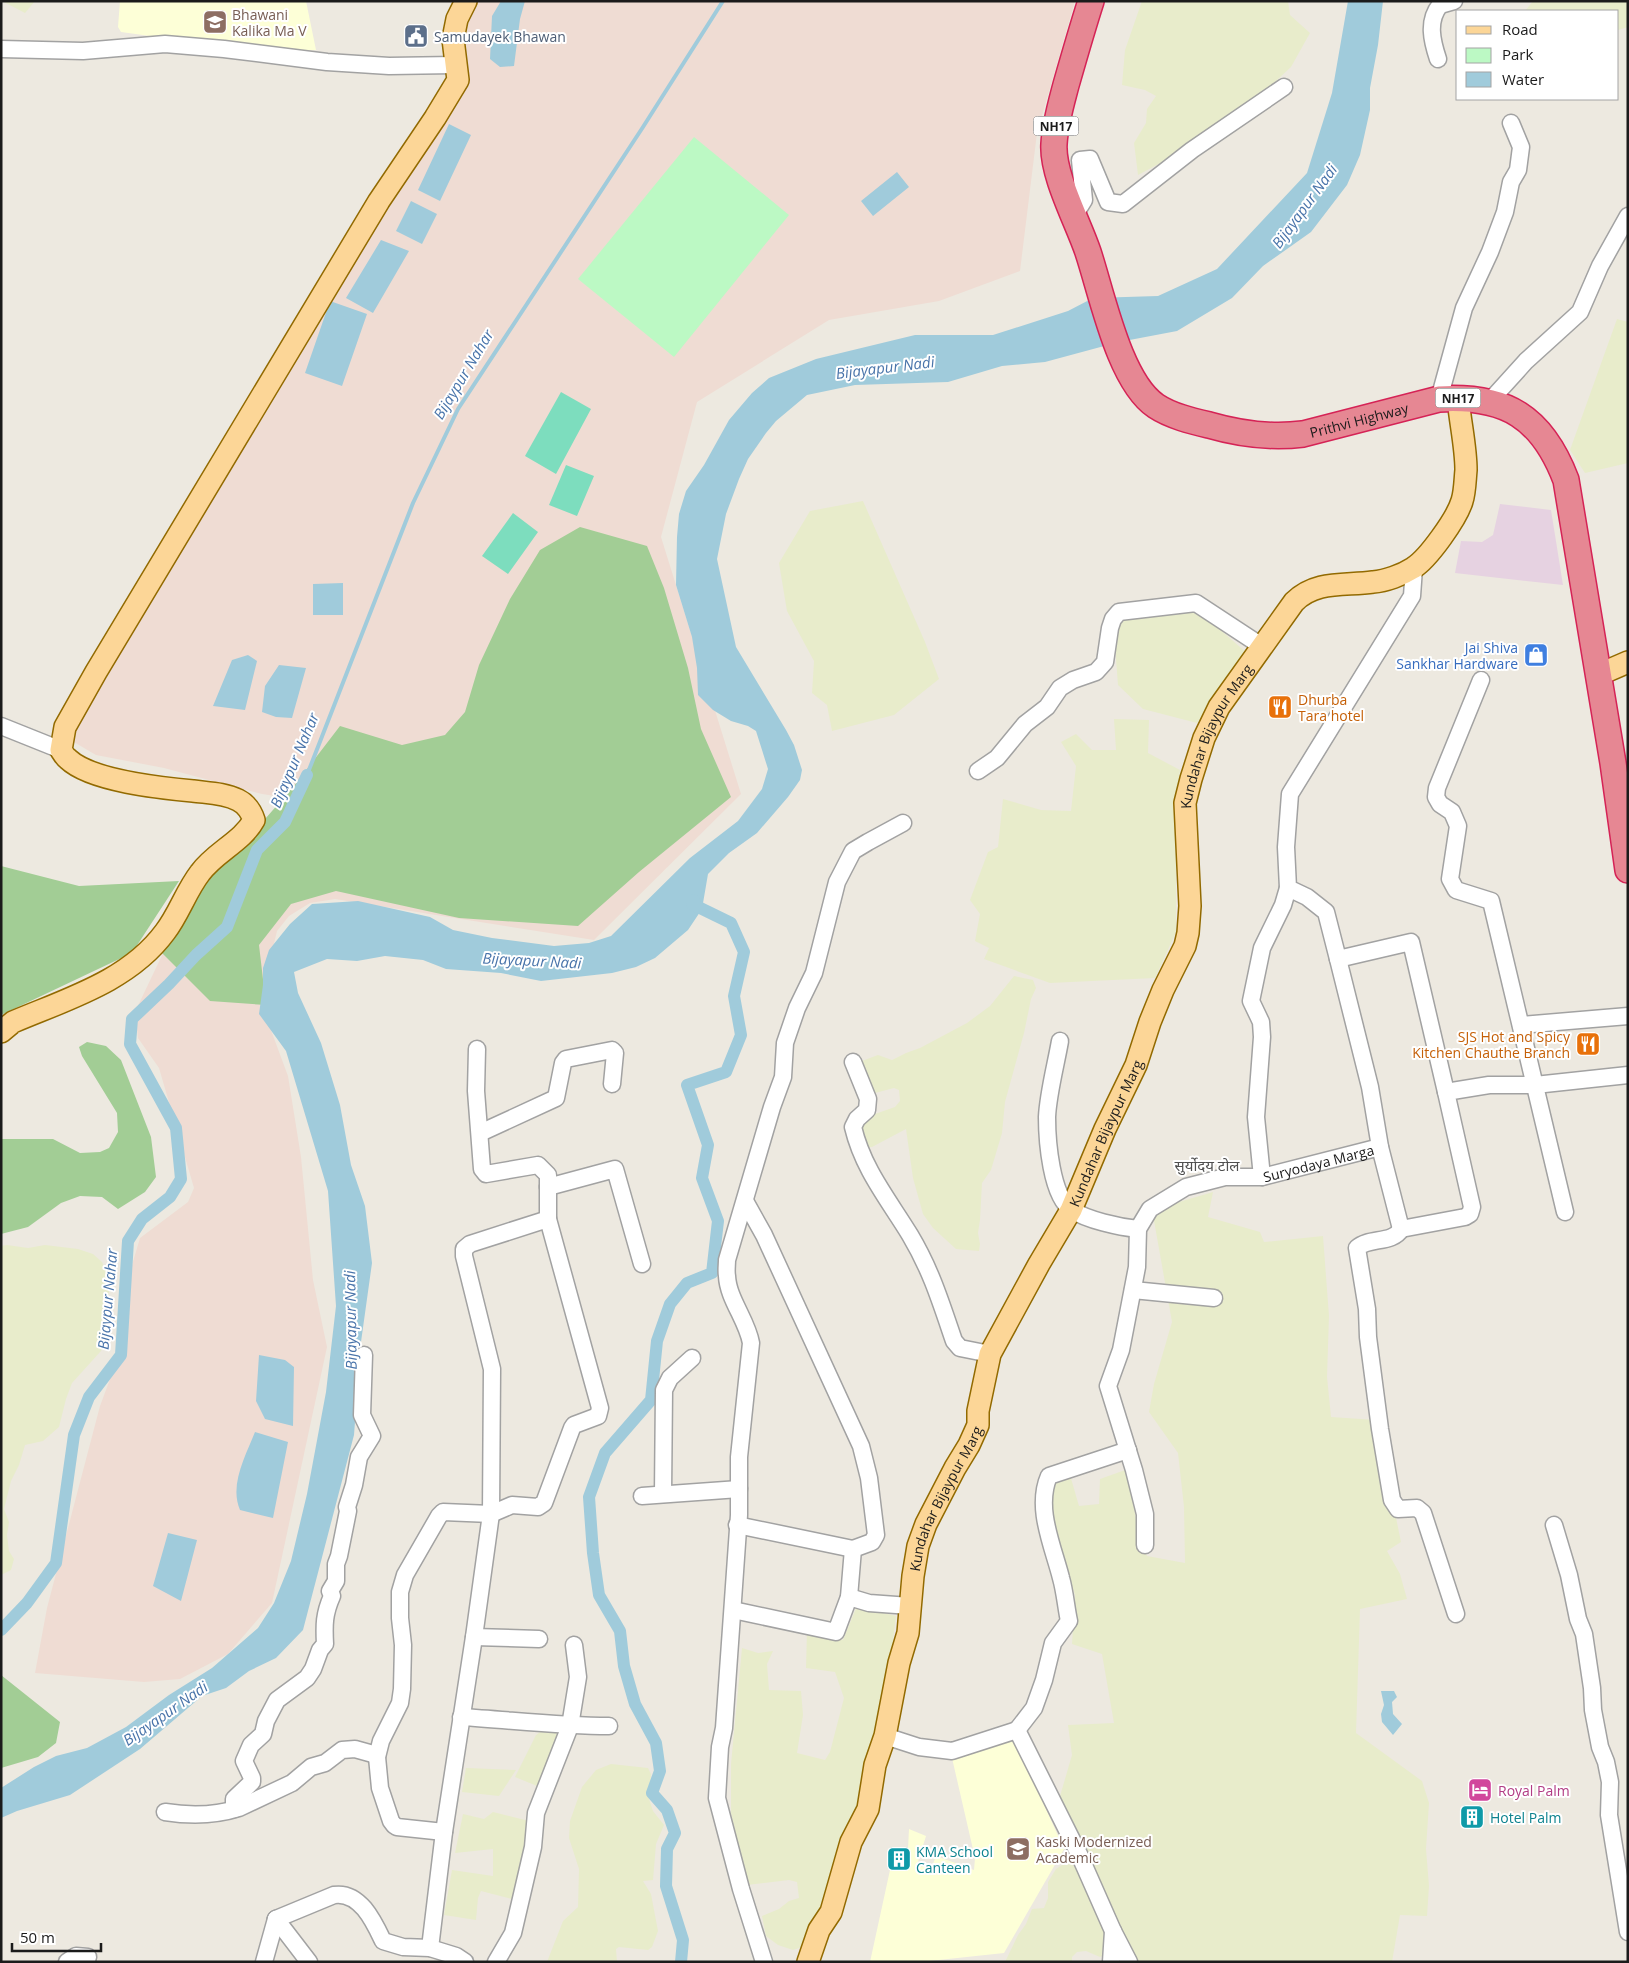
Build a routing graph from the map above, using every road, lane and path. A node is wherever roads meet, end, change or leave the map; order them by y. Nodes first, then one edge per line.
1 (466, 1) edge
2 (1091, 1) edge
3 (1454, 1) edge
4 (1, 49) edge
5 (1438, 59) dead end
6 (455, 65) junction
7 (1284, 87) dead end
8 (1511, 123) dead end
9 (1074, 216) junction
10 (1628, 216) edge
11 (1448, 399) junction
12 (1488, 403) junction
13 (1414, 568) junction
14 (1263, 647) junction
15 (1628, 662) edge
16 (1598, 675) junction
17 (1481, 680) dead end
18 (1, 726) edge
19 (61, 750) junction
20 (978, 771) dead end
21 (903, 823) dead end
22 (1627, 864) edge
23 (1288, 888) junction
24 (1338, 959) junction
25 (1628, 1016) edge
26 (1521, 1025) junction
27 (1, 1032) edge
28 (1060, 1042) dead end
29 (477, 1049) dead end
30 (854, 1062) dead end
31 (1628, 1075) edge
32 (612, 1084) dead end
33 (1535, 1084) junction
34 (1446, 1092) junction
35 (480, 1133) junction
36 (1380, 1147) junction
37 (1262, 1177) junction
38 (548, 1187) junction
39 (745, 1201) junction
40 (1071, 1210) junction
41 (1565, 1212) dead end
42 (548, 1219) junction
43 (1402, 1229) junction
44 (1138, 1230) junction
45 (642, 1264) dead end
46 (1133, 1290) junction
47 (1214, 1298) dead end
48 (990, 1354) junction
49 (364, 1355) dead end
50 (692, 1358) dead end
51 (1128, 1450) junction
52 (739, 1490) junction
53 (663, 1494) junction
54 (642, 1496) dead end
55 (491, 1514) junction
56 (737, 1525) junction
57 (1554, 1525) dead end
58 (1145, 1545) dead end
59 (853, 1549) junction
60 (849, 1597) junction
61 (910, 1606) junction
62 (733, 1610) junction
63 (1456, 1614) dead end
64 (474, 1637) junction
65 (539, 1639) dead end
66 (574, 1645) dead end
67 (461, 1717) junction
68 (570, 1726) junction
69 (610, 1726) dead end
70 (1017, 1730) junction
71 (885, 1736) junction
72 (377, 1757) junction
73 (234, 1809) junction
74 (165, 1812) dead end
75 (444, 1832) junction
76 (276, 1919) junction
77 (1113, 1931) junction
78 (1628, 1932) edge
79 (430, 1948) junction
80 (88, 1957) dead end
81 (458, 1960) edge
82 (67, 1962) edge
83 (264, 1962) edge
84 (309, 1962) edge
85 (496, 1962) edge
86 (764, 1962) edge
87 (808, 1962) edge
88 (1111, 1962) edge
89 (1129, 1962) edge

1 - 6 main road
2 - 9 highway, Prithvi Highway / NH17
3 - 5 street
4 - 6 street
6 - 19 main road
7 - 9 street
8 - 11 street
9 - 11 highway, Prithvi Highway / NH17
10 - 12 street
11 - 12 highway, Prithvi Highway / NH17
11 - 13 main road, Kundahar Bijaypur Marg
12 - 16 highway, Prithvi Highway / NH17
13 - 14 main road, Kundahar Bijaypur Marg
13 - 23 street
14 - 20 street
14 - 40 main road, Kundahar Bijaypur Marg
15 - 16 main road
16 - 22 highway, Prithvi Highway / NH17
17 - 26 street
18 - 19 street
19 - 27 main road
21 - 39 street
23 - 24 street
23 - 37 street
24 - 34 street
24 - 36 street
25 - 26 street
26 - 33 street
28 - 40 street
29 - 35 street
30 - 48 street
31 - 33 street
32 - 35 street
33 - 34 street
33 - 41 street
34 - 43 street
35 - 38 street
36 - 37 street, Suryodaya Marga
36 - 43 street, Suryodaya Marga
37 - 44 street, Suryodaya Marga
38 - 42 street
38 - 45 street
39 - 52 street
39 - 59 street
40 - 44 street
40 - 48 main road, Kundahar Bijaypur Marg
42 - 55 street
42 - 55 street
43 - 63 street
44 - 46 street
46 - 47 street
46 - 51 street
48 - 61 main road, Kundahar Bijaypur Marg
49 - 73 street
50 - 53 street
51 - 58 street
51 - 70 street
52 - 53 street
52 - 56 street
53 - 54 street
55 - 64 street
55 - 72 street
56 - 59 street
56 - 62 street
57 - 78 street
59 - 60 street
60 - 61 street
60 - 62 street
61 - 71 main road, Kundahar Bijaypur Marg
62 - 86 street
64 - 65 street
64 - 67 street
66 - 68 street
67 - 68 street
67 - 75 street
68 - 69 street
68 - 85 street
70 - 71 street
70 - 77 street
71 - 87 main road, Kundahar Bijaypur Marg
72 - 73 street
72 - 75 street
73 - 74 street
75 - 79 street
76 - 79 street
76 - 83 street
76 - 84 street
77 - 88 street
77 - 89 street
79 - 81 street
80 - 82 street

